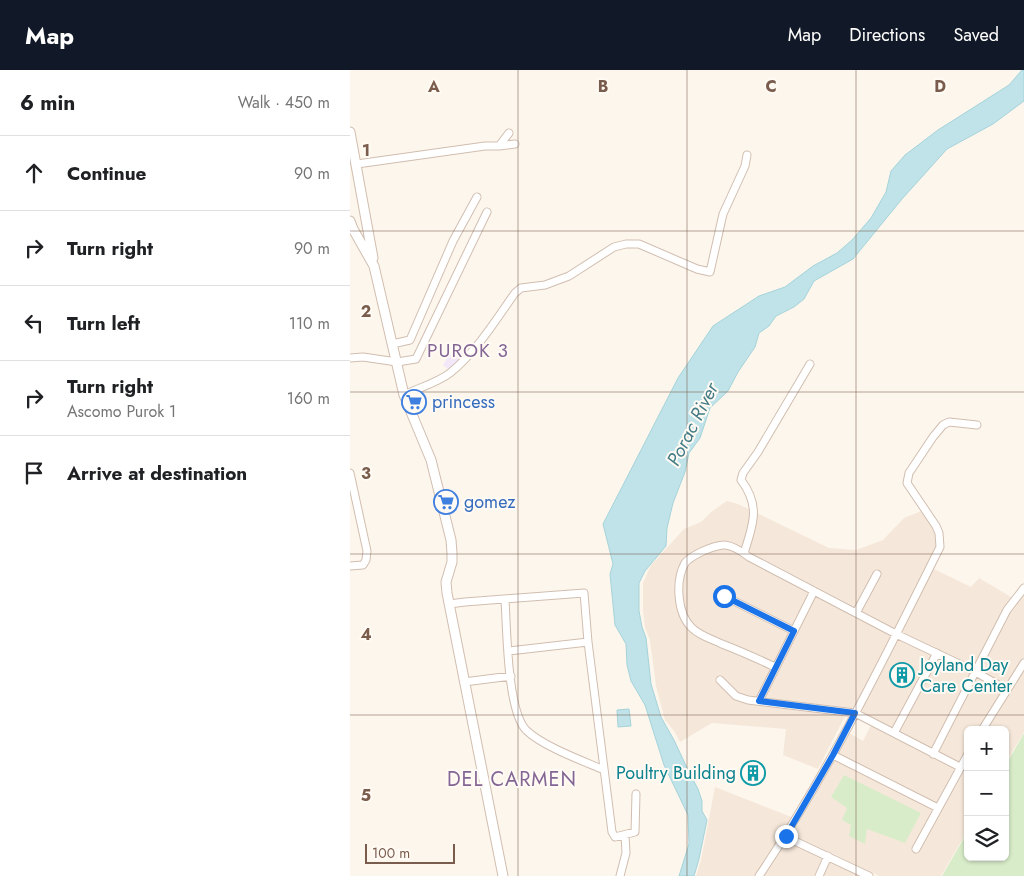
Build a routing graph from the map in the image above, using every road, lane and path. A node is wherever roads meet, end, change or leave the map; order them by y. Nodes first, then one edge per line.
1 (350, 132) edge
2 (509, 133) dead end
3 (515, 144) dead end
4 (499, 146) junction
5 (747, 155) dead end
6 (357, 164) junction
7 (477, 197) dead end
8 (487, 212) dead end
9 (350, 220) edge
10 (374, 266) junction
11 (392, 344) junction
12 (350, 358) edge
13 (397, 362) junction
14 (810, 364) dead end
15 (404, 395) junction
16 (976, 425) dead end
17 (350, 473) edge
18 (744, 553) junction
19 (350, 566) edge
20 (877, 574) dead end
21 (1024, 588) edge
22 (814, 591) junction
23 (724, 596) dead end
24 (505, 600) junction
25 (449, 604) junction
26 (856, 613) junction
27 (794, 631) junction
28 (896, 634) junction
29 (588, 642) junction
30 (508, 651) junction
31 (937, 653) junction
32 (1024, 663) edge
33 (775, 666) junction
34 (974, 671) junction
35 (511, 676) junction
36 (720, 680) dead end
37 (464, 682) junction
38 (1007, 690) junction
39 (759, 701) junction
40 (855, 713) junction
41 (984, 726) edge
42 (894, 733) junction
43 (933, 754) junction
44 (833, 755) junction
45 (964, 760) edge
46 (960, 767) junction
47 (604, 770) junction
48 (636, 794) dead end
49 (938, 808) junction
50 (625, 835) junction
51 (786, 836) junction
52 (916, 849) dead end
53 (828, 856) junction
54 (503, 876) edge
55 (620, 876) edge
56 (759, 876) edge
57 (819, 876) edge
58 (869, 876) edge

1 - 6 street
2 - 4 street
3 - 4 street
4 - 6 street
5 - 15 street
6 - 10 street
7 - 11 street
8 - 13 street
9 - 10 street
10 - 11 street
11 - 13 street
12 - 13 street
13 - 15 street
14 - 18 street
15 - 25 street
16 - 28 street
17 - 19 street
18 - 22 street
18 - 33 street
20 - 26 street
21 - 34 street
22 - 26 street
22 - 27 street
23 - 27 street
24 - 25 street
24 - 29 street
24 - 30 street
25 - 37 street
26 - 28 street
27 - 33 street
28 - 31 street
28 - 40 street
29 - 30 street
29 - 47 street
30 - 35 street
31 - 34 street
31 - 42 street
32 - 38 street
33 - 39 street
34 - 38 street
34 - 43 street
35 - 37 street
35 - 47 street
36 - 39 street
37 - 54 street
38 - 41 street
39 - 40 street
40 - 42 street
40 - 44 street
42 - 43 street
43 - 46 street
44 - 49 street
44 - 51 street
45 - 46 street
46 - 49 street
47 - 50 street
48 - 50 street
49 - 52 street
50 - 55 street
51 - 53 street
51 - 56 street
53 - 57 street
53 - 58 street

